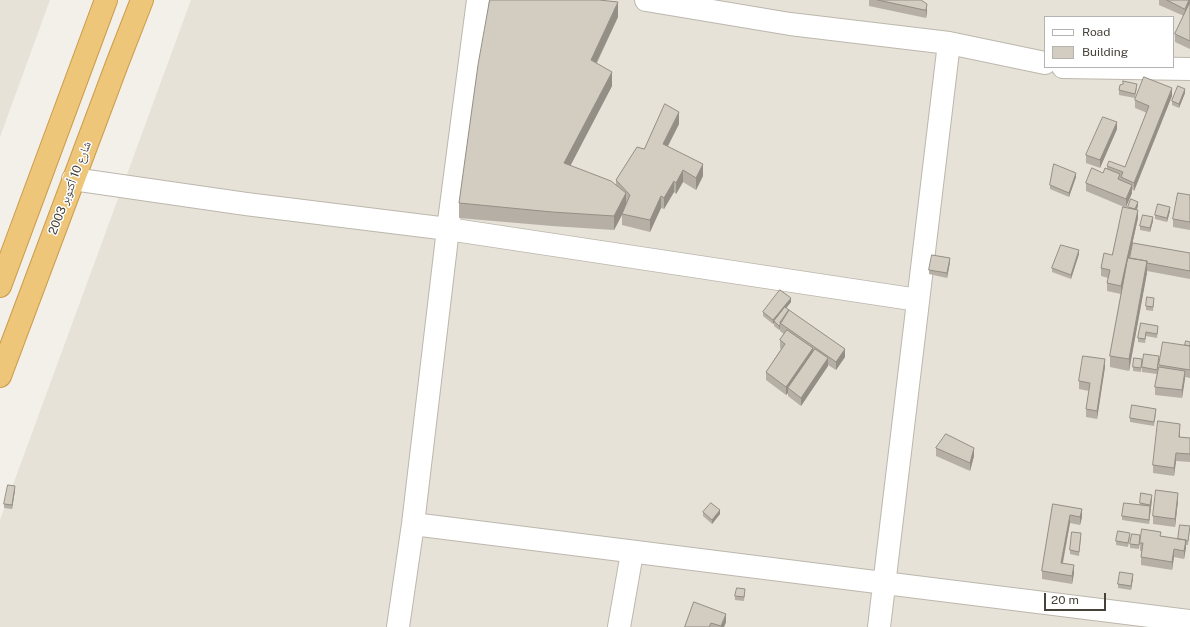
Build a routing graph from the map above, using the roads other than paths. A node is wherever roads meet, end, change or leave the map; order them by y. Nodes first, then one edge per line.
1 (106, 0) edge
2 (142, 0) edge
3 (478, 0) edge
4 (646, 0) edge
5 (949, 43) junction
6 (1044, 63) edge
7 (1126, 68) edge
8 (1190, 69) edge
9 (73, 179) junction
10 (448, 229) junction
11 (0, 286) edge
12 (918, 300) junction
13 (0, 376) edge
14 (413, 524) junction
15 (632, 553) junction
16 (885, 582) junction
17 (1190, 620) edge
18 (398, 627) edge
19 (619, 627) edge
20 (879, 627) edge

1 - 11 highway
2 - 9 highway, شارع 10 أكتوبر 2003
3 - 10 street
4 - 5 street
5 - 6 street
5 - 12 street
7 - 8 street
9 - 10 street
9 - 13 highway, شارع 10 أكتوبر 2003
10 - 12 street
10 - 14 street
12 - 16 street
14 - 15 street
14 - 18 street
15 - 16 street
15 - 19 street
16 - 17 street
16 - 20 street

